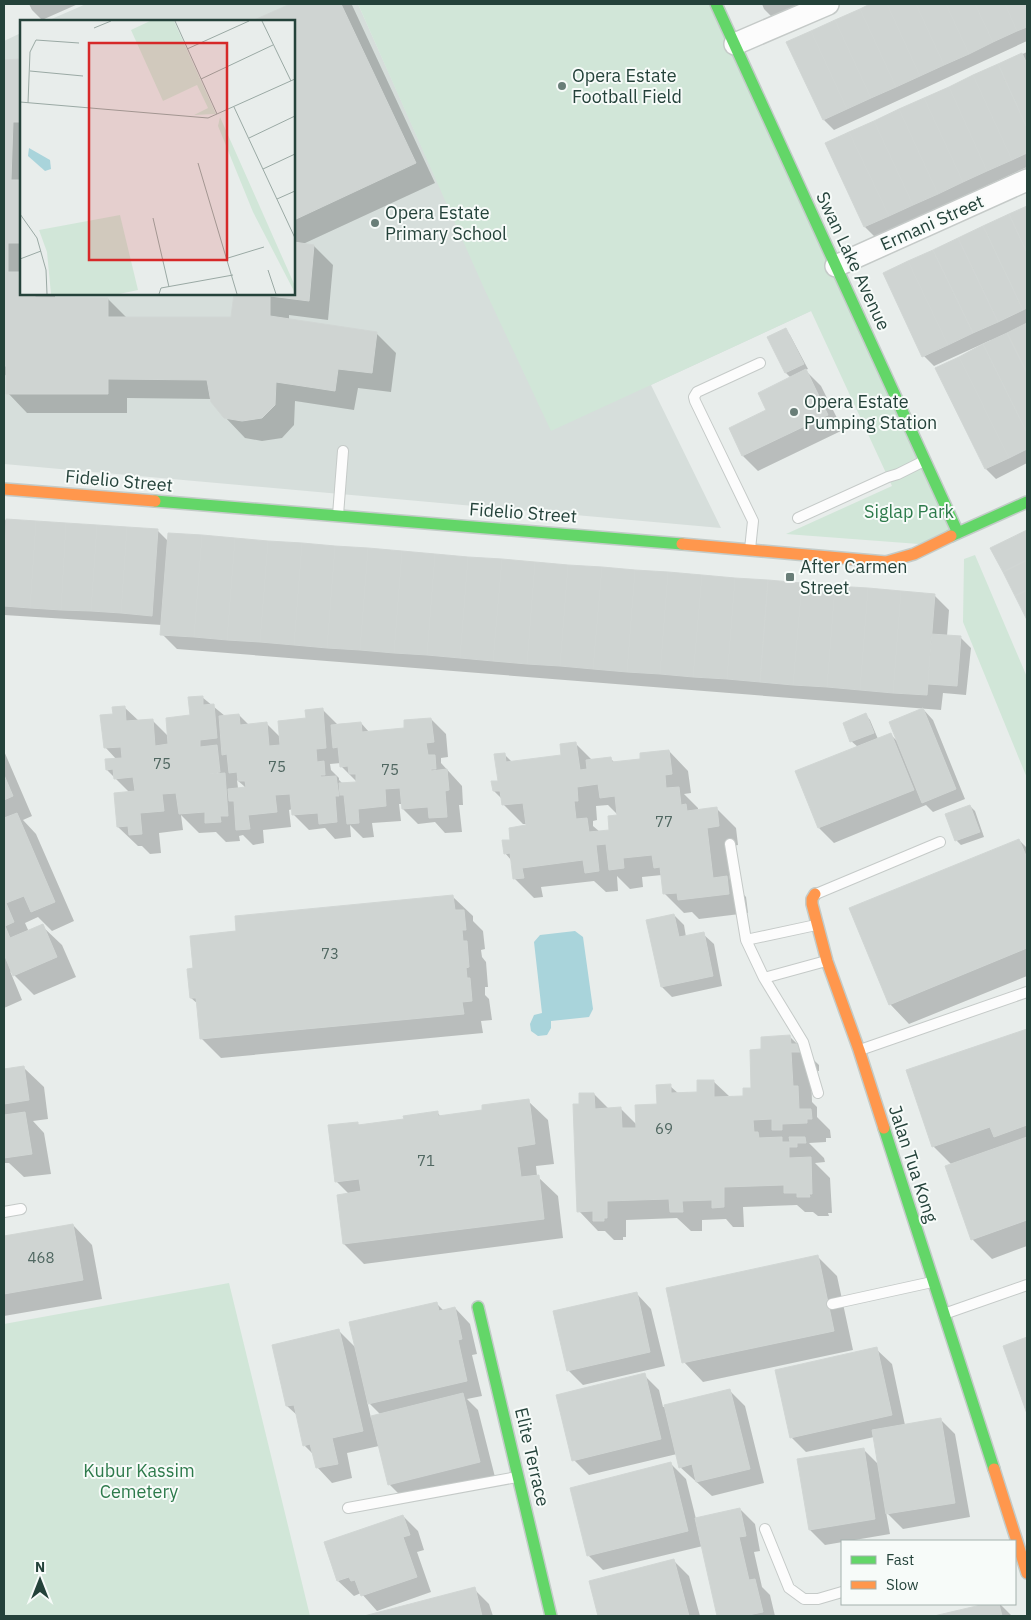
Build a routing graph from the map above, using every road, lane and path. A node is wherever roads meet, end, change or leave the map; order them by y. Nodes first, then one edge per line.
1 (716, 4) edge
2 (828, 4) edge
3 (735, 44) junction
4 (1027, 180) edge
5 (836, 266) junction
6 (760, 363) dead end
7 (343, 451) dead end
8 (925, 460) junction
9 (4, 489) edge
10 (1027, 502) edge
11 (338, 516) junction
12 (798, 518) dead end
13 (958, 533) junction
14 (750, 550) junction
15 (940, 842) dead end
16 (730, 844) dead end
17 (815, 894) joint
18 (816, 925) junction
19 (746, 940) junction
20 (827, 961) junction
21 (764, 978) junction
22 (1027, 992) edge
23 (859, 1050) junction
24 (818, 1094) dead end
25 (21, 1209) dead end
26 (4, 1212) edge
27 (932, 1282) junction
28 (1027, 1285) edge
29 (832, 1304) dead end
30 (478, 1307) dead end
31 (943, 1314) junction
32 (518, 1477) junction
33 (348, 1508) dead end
34 (765, 1529) dead end
35 (1015, 1540) edge
36 (1017, 1546) edge
37 (1027, 1573) edge
38 (841, 1592) edge
39 (551, 1616) edge

1 - 3 street, Swan Lake Avenue
2 - 3 street
3 - 5 street, Swan Lake Avenue
4 - 5 street, Ermani Street
5 - 8 street, Swan Lake Avenue
6 - 14 lane
7 - 11 lane
8 - 12 lane
8 - 13 street, Swan Lake Avenue
9 - 11 street, Fidelio Street
10 - 13 street, Fidelio Street
11 - 14 street, Fidelio Street
13 - 14 street, Fidelio Street
15 - 17 lane, Jalan Tua Kong
16 - 19 lane
17 - 18 street, Jalan Tua Kong
18 - 19 lane
18 - 20 street, Jalan Tua Kong
19 - 21 lane
20 - 21 lane
20 - 23 street, Jalan Tua Kong
21 - 24 lane
22 - 23 lane
23 - 27 street, Jalan Tua Kong
25 - 26 lane
27 - 29 lane
27 - 31 street, Jalan Tua Kong
28 - 31 lane
30 - 32 street, Elite Terrace
31 - 35 street, Jalan Tua Kong
32 - 33 lane
32 - 39 street, Elite Terrace
34 - 38 lane
36 - 37 street, Jalan Tua Kong

